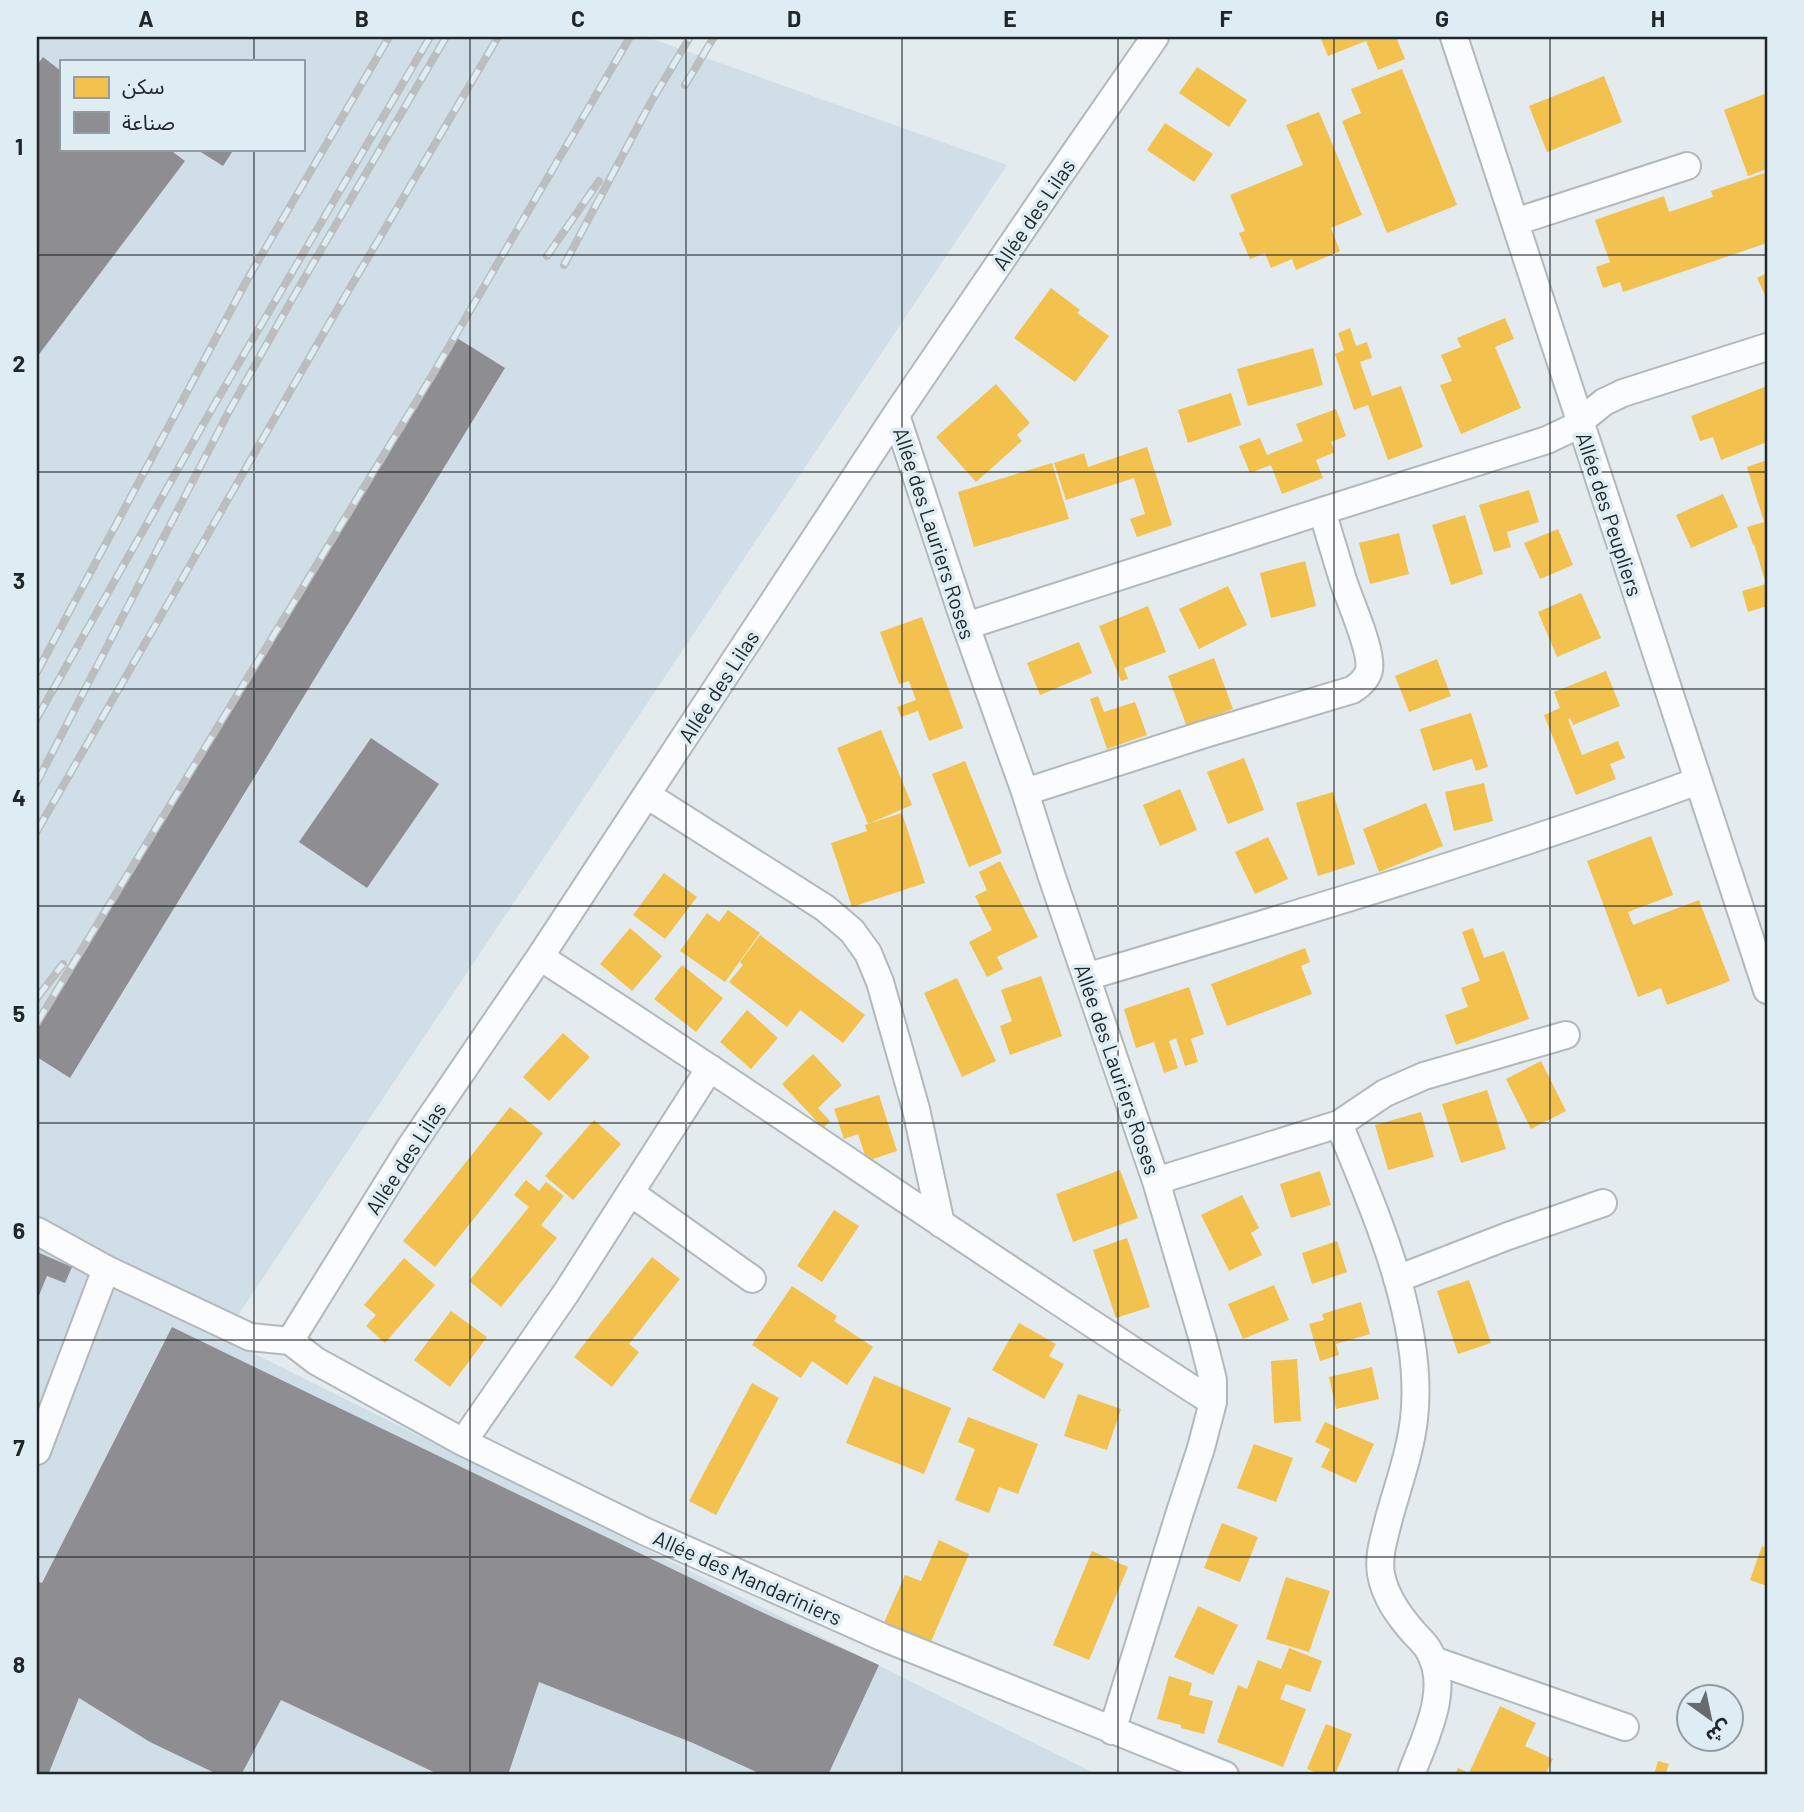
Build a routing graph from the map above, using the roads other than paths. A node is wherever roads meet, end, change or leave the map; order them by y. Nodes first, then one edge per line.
1 (1155, 37) edge
2 (1454, 37) edge
3 (1687, 166) dead end
4 (1515, 222) junction
5 (1767, 347) edge
6 (896, 415) junction
7 (1580, 422) junction
8 (1322, 511) junction
9 (966, 626) junction
10 (1698, 782) junction
11 (1025, 792) junction
12 (647, 795) junction
13 (540, 957) junction
14 (1086, 977) junction
15 (1767, 990) edge
16 (1566, 1035) dead end
17 (710, 1068) junction
18 (1339, 1124) junction
19 (1156, 1181) junction
20 (631, 1193) junction
21 (1603, 1203) dead end
22 (941, 1224) junction
23 (37, 1231) edge
24 (106, 1269) junction
25 (752, 1279) dead end
26 (1398, 1279) junction
27 (290, 1341) junction
28 (1213, 1402) junction
29 (463, 1442) junction
30 (37, 1451) edge
31 (1433, 1660) junction
32 (1625, 1727) dead end
33 (1112, 1731) junction
34 (1225, 1775) edge
35 (1411, 1775) edge

1 - 6 street, Allée des Lilas
2 - 4 street, Allée des Peupliers
3 - 4 street
4 - 7 street, Allée des Peupliers
5 - 7 street
6 - 9 street, Allée des Lauriers Roses
6 - 12 street, Allée des Lilas
7 - 8 street
7 - 10 street, Allée des Peupliers
8 - 9 street
8 - 11 street
9 - 11 street, Allée des Lauriers Roses
10 - 14 street
10 - 15 street, Allée des Peupliers
11 - 14 street, Allée des Lauriers Roses
12 - 13 street, Allée des Lilas
12 - 22 street
13 - 17 street
13 - 27 street, Allée des Lilas
14 - 19 street, Allée des Lauriers Roses
16 - 18 street
17 - 20 street
17 - 22 street
18 - 19 street
18 - 26 street
19 - 28 street, Allée des Lauriers Roses
20 - 25 street
20 - 29 street
21 - 26 street
22 - 28 street
23 - 24 street
24 - 27 street
24 - 30 street
26 - 31 street
27 - 29 street, Allée des Mandariniers
28 - 33 street, Allée des Lauriers Roses
29 - 33 street, Allée des Mandariniers
31 - 32 street
31 - 35 street
33 - 34 street, Allée des Mandariniers

